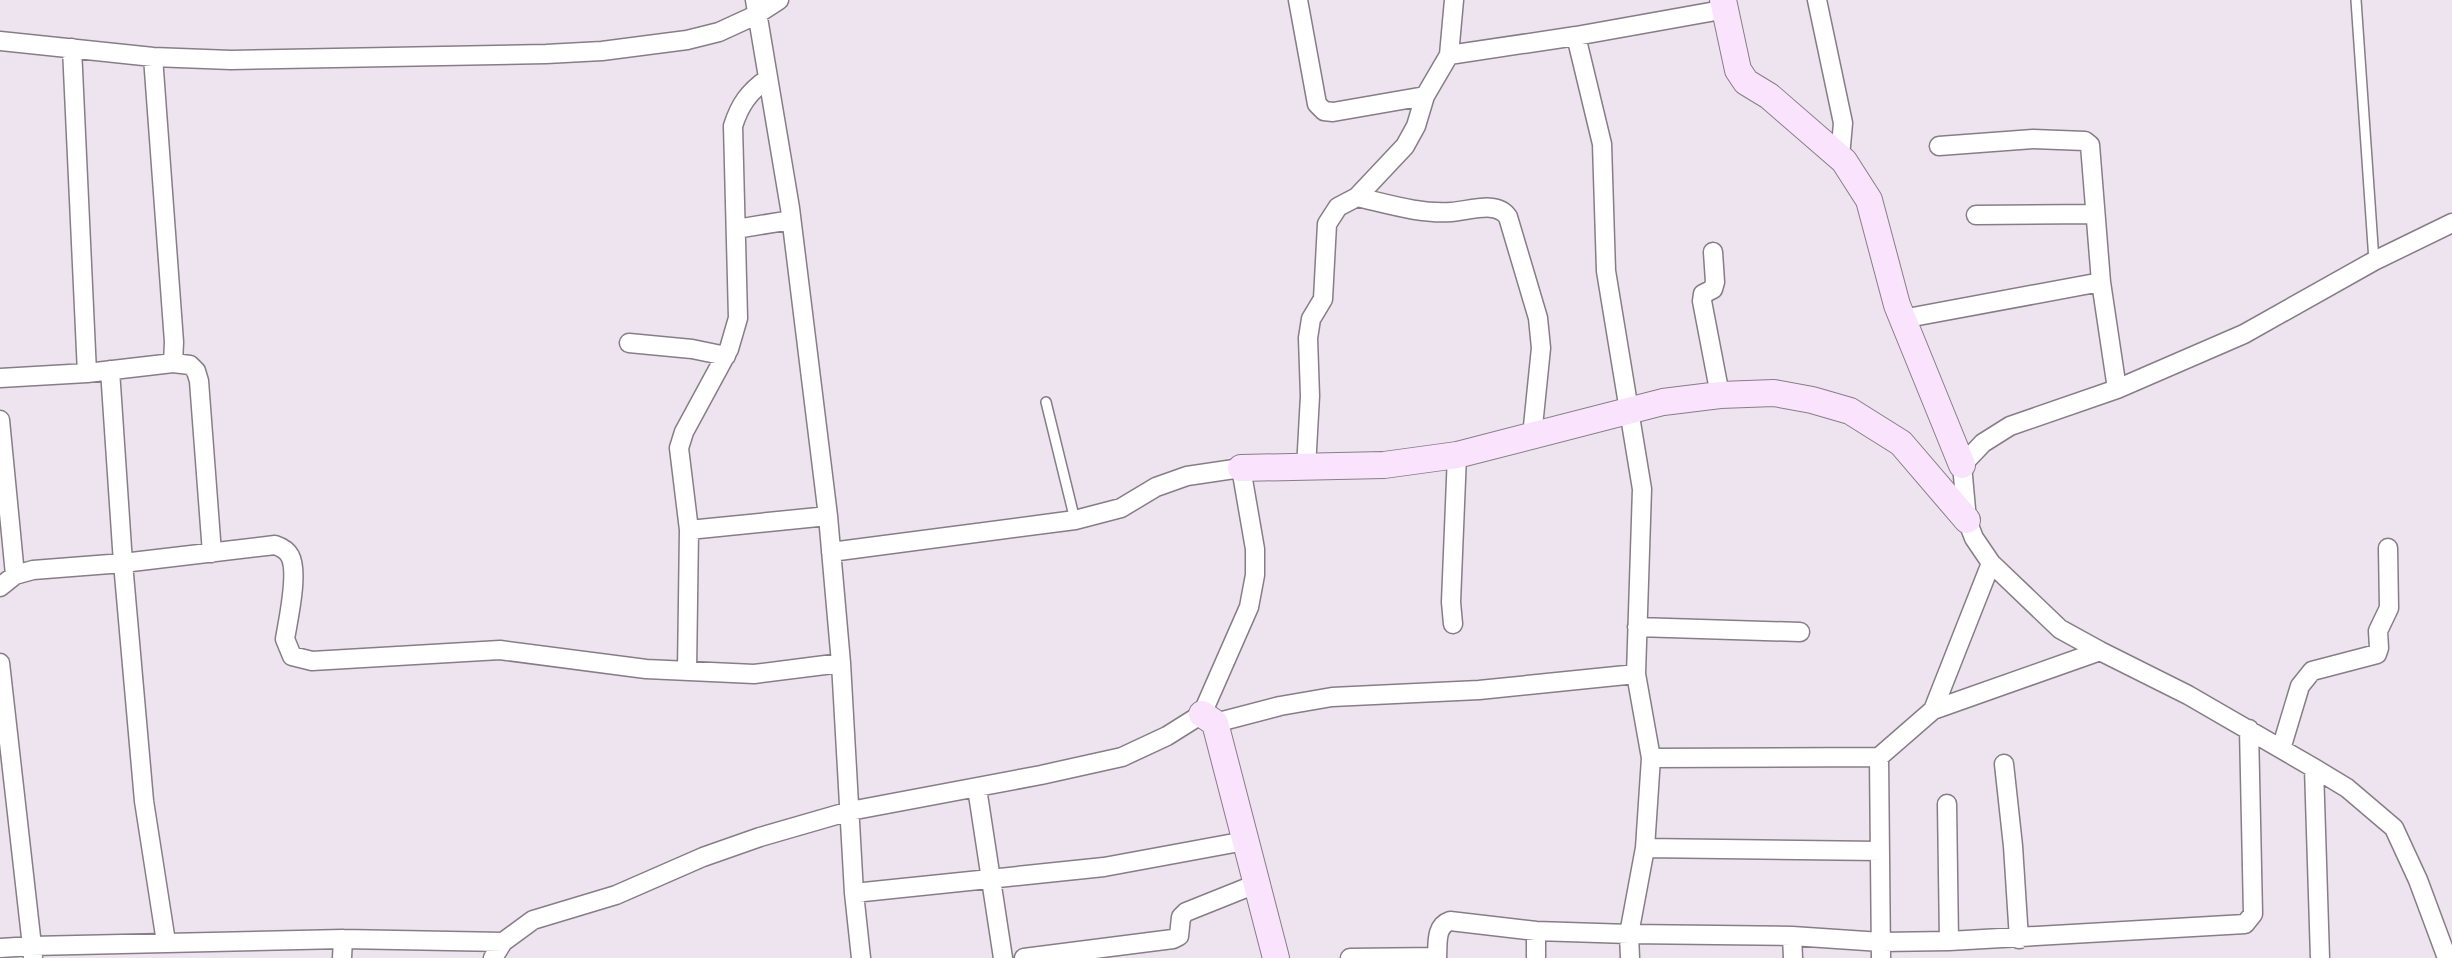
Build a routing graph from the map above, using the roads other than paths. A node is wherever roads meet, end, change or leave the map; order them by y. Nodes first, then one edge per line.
1 (779, 0) edge
2 (1298, 0) edge
3 (1454, 0) edge
4 (1817, 0) edge
5 (2356, 0) edge
6 (1725, 4) edge
7 (755, 7) edge
8 (1576, 36) junction
9 (0, 41) edge
10 (72, 48) junction
11 (1449, 55) junction
12 (153, 57) junction
13 (767, 79) junction
14 (1425, 96) junction
15 (1939, 146) dead end
16 (1840, 157) junction
17 (1357, 197) junction
18 (2095, 214) junction
19 (1976, 215) dead end
20 (791, 220) junction
21 (2452, 223) edge
22 (736, 229) junction
23 (1713, 252) dead end
24 (2374, 261) junction
25 (2101, 282) junction
26 (1902, 319) junction
27 (628, 343) dead end
28 (726, 356) junction
29 (173, 363) junction
30 (110, 370) junction
31 (87, 373) junction
32 (0, 378) edge
33 (2116, 389) junction
34 (1720, 396) junction
35 (1046, 402) dead end
36 (1630, 412) junction
37 (0, 420) edge
38 (1532, 436) junction
39 (1457, 455) junction
40 (1962, 465) junction
41 (1241, 468) junction
42 (1305, 468) junction
43 (828, 516) junction
44 (1075, 520) junction
45 (1967, 520) junction
46 (688, 530) junction
47 (2388, 548) dead end
48 (831, 552) junction
49 (212, 553) junction
50 (123, 563) junction
51 (1991, 563) junction
52 (15, 574) junction
53 (0, 587) edge
54 (1453, 624) dead end
55 (1637, 627) junction
56 (1800, 632) dead end
57 (2100, 651) junction
58 (0, 663) edge
59 (841, 663) junction
60 (687, 671) junction
61 (1636, 674) junction
62 (1933, 710) junction
63 (1208, 719) junction
64 (2249, 729) junction
65 (2281, 748) junction
66 (1879, 757) junction
67 (1651, 758) junction
68 (2004, 764) dead end
69 (2314, 768) junction
70 (977, 788) junction
71 (1947, 804) dead end
72 (850, 811) junction
73 (1245, 841) junction
74 (1646, 848) junction
75 (1879, 851) junction
76 (991, 879) junction
77 (1256, 884) junction
78 (854, 893) junction
79 (1536, 931) junction
80 (1629, 934) junction
81 (1792, 936) junction
82 (343, 939) junction
83 (2019, 939) junction
84 (1949, 941) junction
85 (166, 942) junction
86 (503, 942) junction
87 (0, 948) edge
88 (1881, 950) edge
89 (32, 952) edge
90 (342, 958) edge
91 (494, 958) edge
92 (861, 958) edge
93 (1004, 958) edge
94 (1024, 958) edge
95 (1276, 958) edge
96 (1350, 958) edge
97 (1438, 958) edge
98 (1536, 958) edge
99 (1630, 958) edge
100 (1793, 958) edge
101 (2320, 958) edge
102 (2447, 958) edge

1 - 7 street
2 - 14 street
3 - 11 street
4 - 16 street
5 - 24 lane
6 - 8 street
6 - 16 street
7 - 12 street
7 - 13 street
8 - 11 street
8 - 36 street
9 - 10 street
10 - 12 street
10 - 31 street
11 - 14 street
12 - 29 street
13 - 20 street
13 - 22 street
14 - 17 street
15 - 18 street
16 - 26 street
17 - 38 street
17 - 42 street
18 - 19 street
18 - 25 street
20 - 22 street
20 - 43 street
21 - 24 street
22 - 28 street
23 - 34 street
24 - 33 street
25 - 26 street
25 - 33 street
26 - 40 street
27 - 28 street
28 - 46 street
29 - 30 street
29 - 49 street
30 - 31 street
30 - 50 street
31 - 32 street
33 - 40 street
34 - 36 street
34 - 45 street
35 - 44 lane
36 - 38 street
36 - 55 street
37 - 52 street
38 - 39 street
39 - 42 street
39 - 54 street
40 - 45 street
41 - 42 street
41 - 44 street
41 - 63 street
43 - 46 street
43 - 48 street
44 - 48 street
45 - 51 street
46 - 60 street
47 - 65 street
48 - 59 street
49 - 50 street
49 - 60 street
50 - 52 street
50 - 85 street
51 - 57 street
51 - 62 street
52 - 53 street
55 - 56 street
55 - 61 street
57 - 62 street
57 - 64 street
58 - 89 street
59 - 60 street
59 - 72 street
61 - 63 street
61 - 67 street
62 - 66 street
63 - 70 street
63 - 73 street
64 - 65 street
64 - 83 street
65 - 69 street
66 - 67 street
66 - 75 street
67 - 74 street
68 - 83 street
69 - 101 street
69 - 102 street
70 - 72 street
70 - 76 street
71 - 84 street
72 - 78 street
72 - 86 street
73 - 76 street
73 - 77 street
74 - 75 street
74 - 80 street
75 - 88 street
76 - 78 street
76 - 93 street
77 - 94 street
77 - 95 street
78 - 92 street
79 - 80 street
79 - 97 street
79 - 98 street
80 - 81 street
80 - 99 street
81 - 88 street
81 - 100 street
82 - 85 street
82 - 86 street
82 - 90 street
83 - 84 street
84 - 88 street
85 - 89 street
86 - 91 street
87 - 89 street
96 - 97 street

